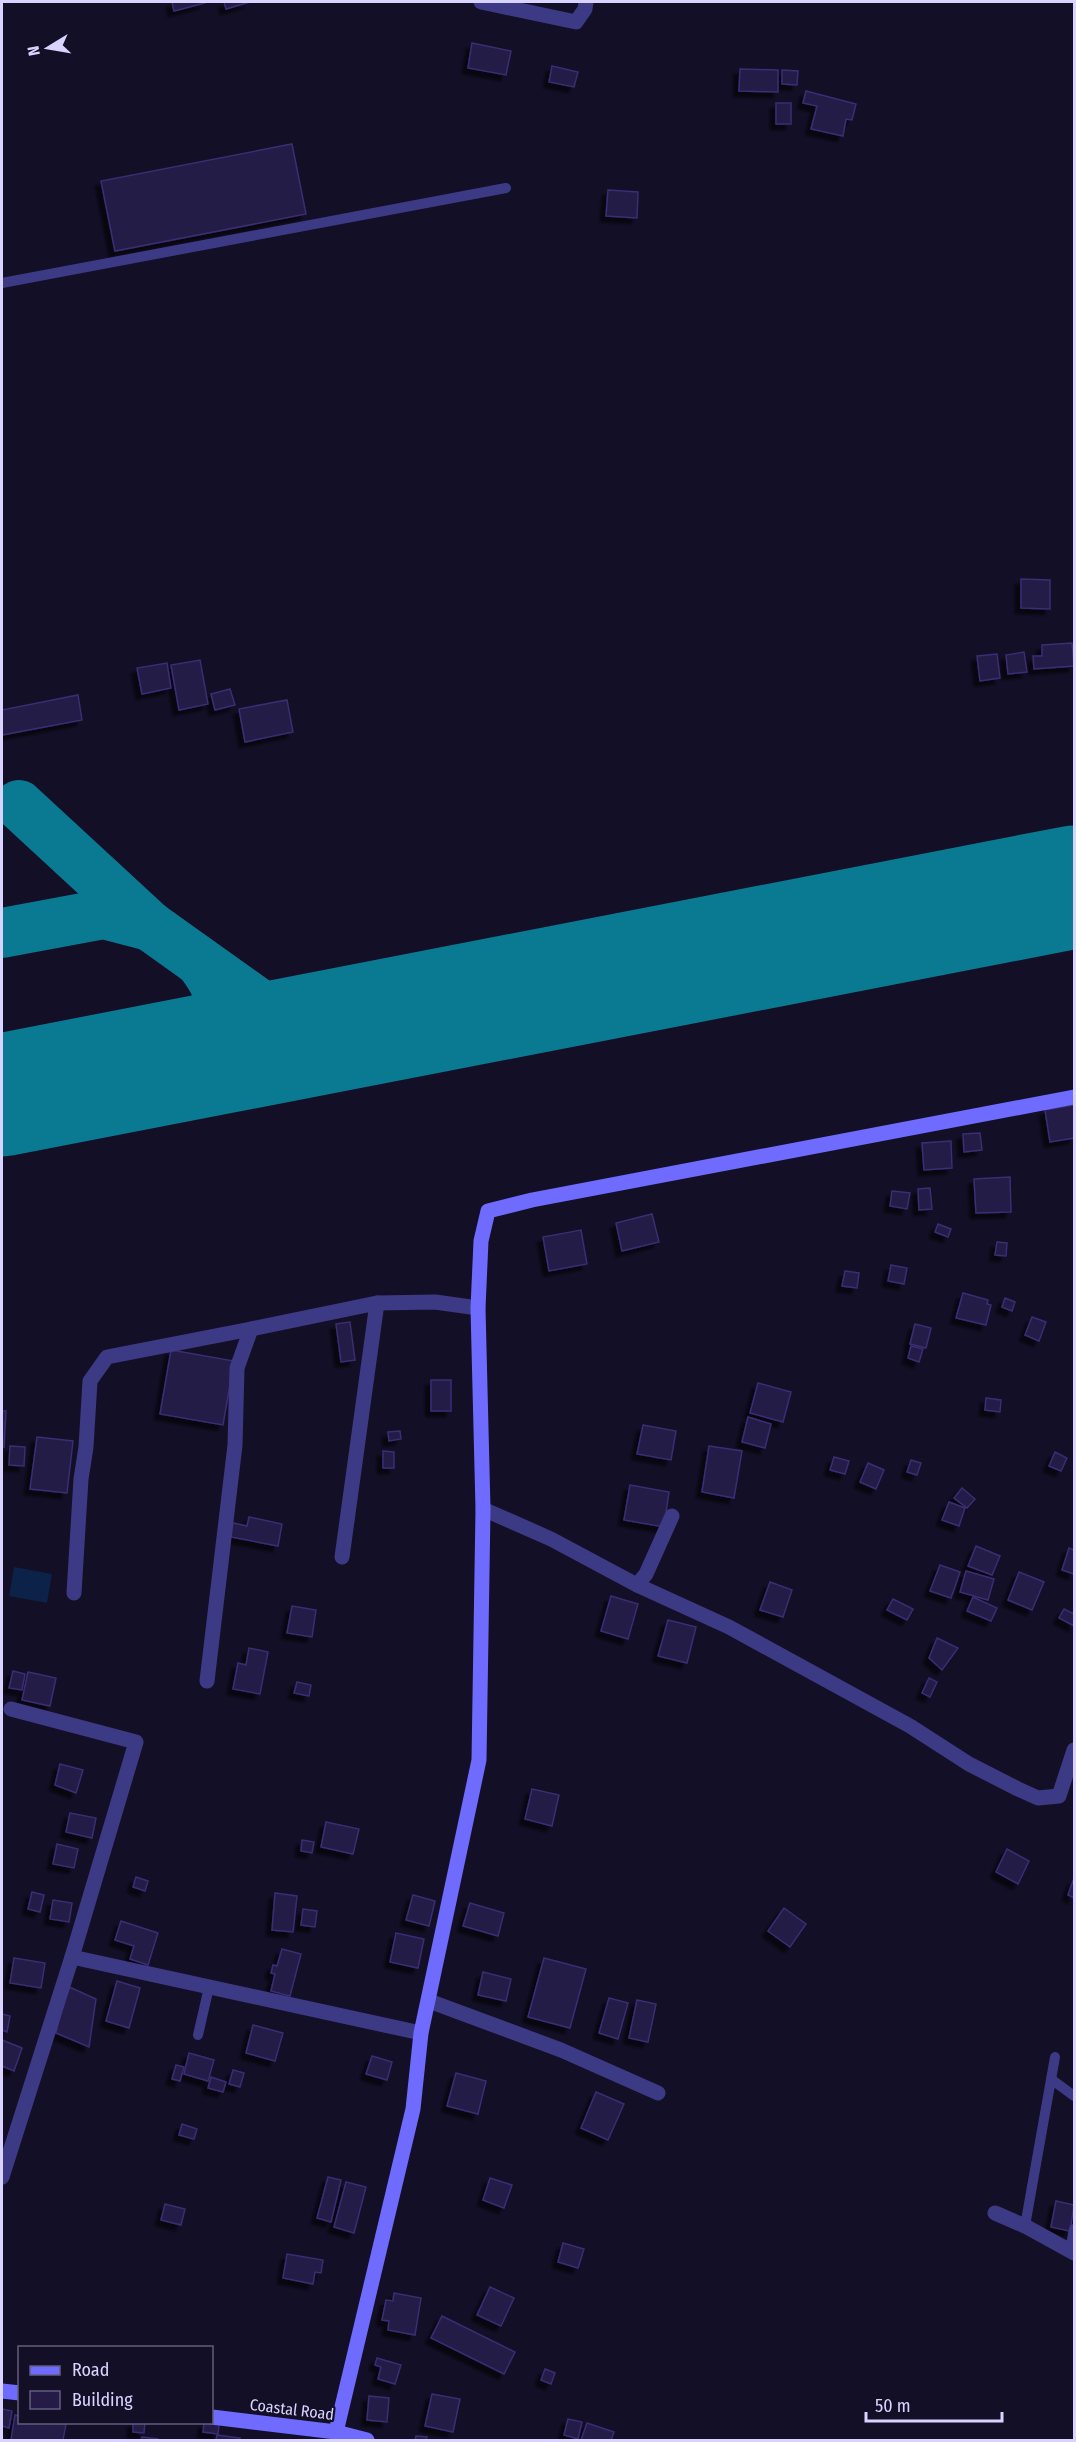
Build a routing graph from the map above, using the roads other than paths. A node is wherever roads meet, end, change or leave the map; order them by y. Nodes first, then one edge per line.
1 (481, 2) edge
2 (586, 2) edge
3 (506, 188) dead end
4 (2, 283) edge
5 (1074, 1097) edge
6 (377, 1304) junction
7 (478, 1308) junction
8 (251, 1329) junction
9 (483, 1509) junction
10 (672, 1516) dead end
11 (342, 1557) dead end
12 (637, 1585) junction
13 (74, 1593) dead end
14 (207, 1681) dead end
15 (11, 1709) dead end
16 (1074, 1750) edge
17 (72, 1957) junction
18 (208, 1987) junction
19 (429, 2001) junction
20 (421, 2033) junction
21 (198, 2035) dead end
22 (1055, 2057) dead end
23 (1051, 2079) junction
24 (658, 2093) dead end
25 (1074, 2096) edge
26 (2, 2177) edge
27 (995, 2213) dead end
28 (1025, 2226) junction
29 (1074, 2229) edge
30 (1072, 2252) edge
31 (2, 2391) edge
32 (18, 2393) edge
33 (213, 2417) edge
34 (336, 2432) junction
35 (367, 2440) edge

1 - 2 street
3 - 4 lane
5 - 7 street
6 - 7 street
6 - 8 street
6 - 11 street
7 - 9 street
8 - 13 street
8 - 14 street
9 - 12 street
9 - 19 street
10 - 12 street
12 - 16 street
15 - 17 street
17 - 18 street
17 - 26 street
18 - 20 street
18 - 21 lane
19 - 20 street
19 - 24 street
20 - 34 street
22 - 23 lane
23 - 25 lane
23 - 28 lane
27 - 28 street
28 - 30 street
29 - 30 lane
31 - 32 street
33 - 34 street, Coastal Road
34 - 35 street, Coastal Road

